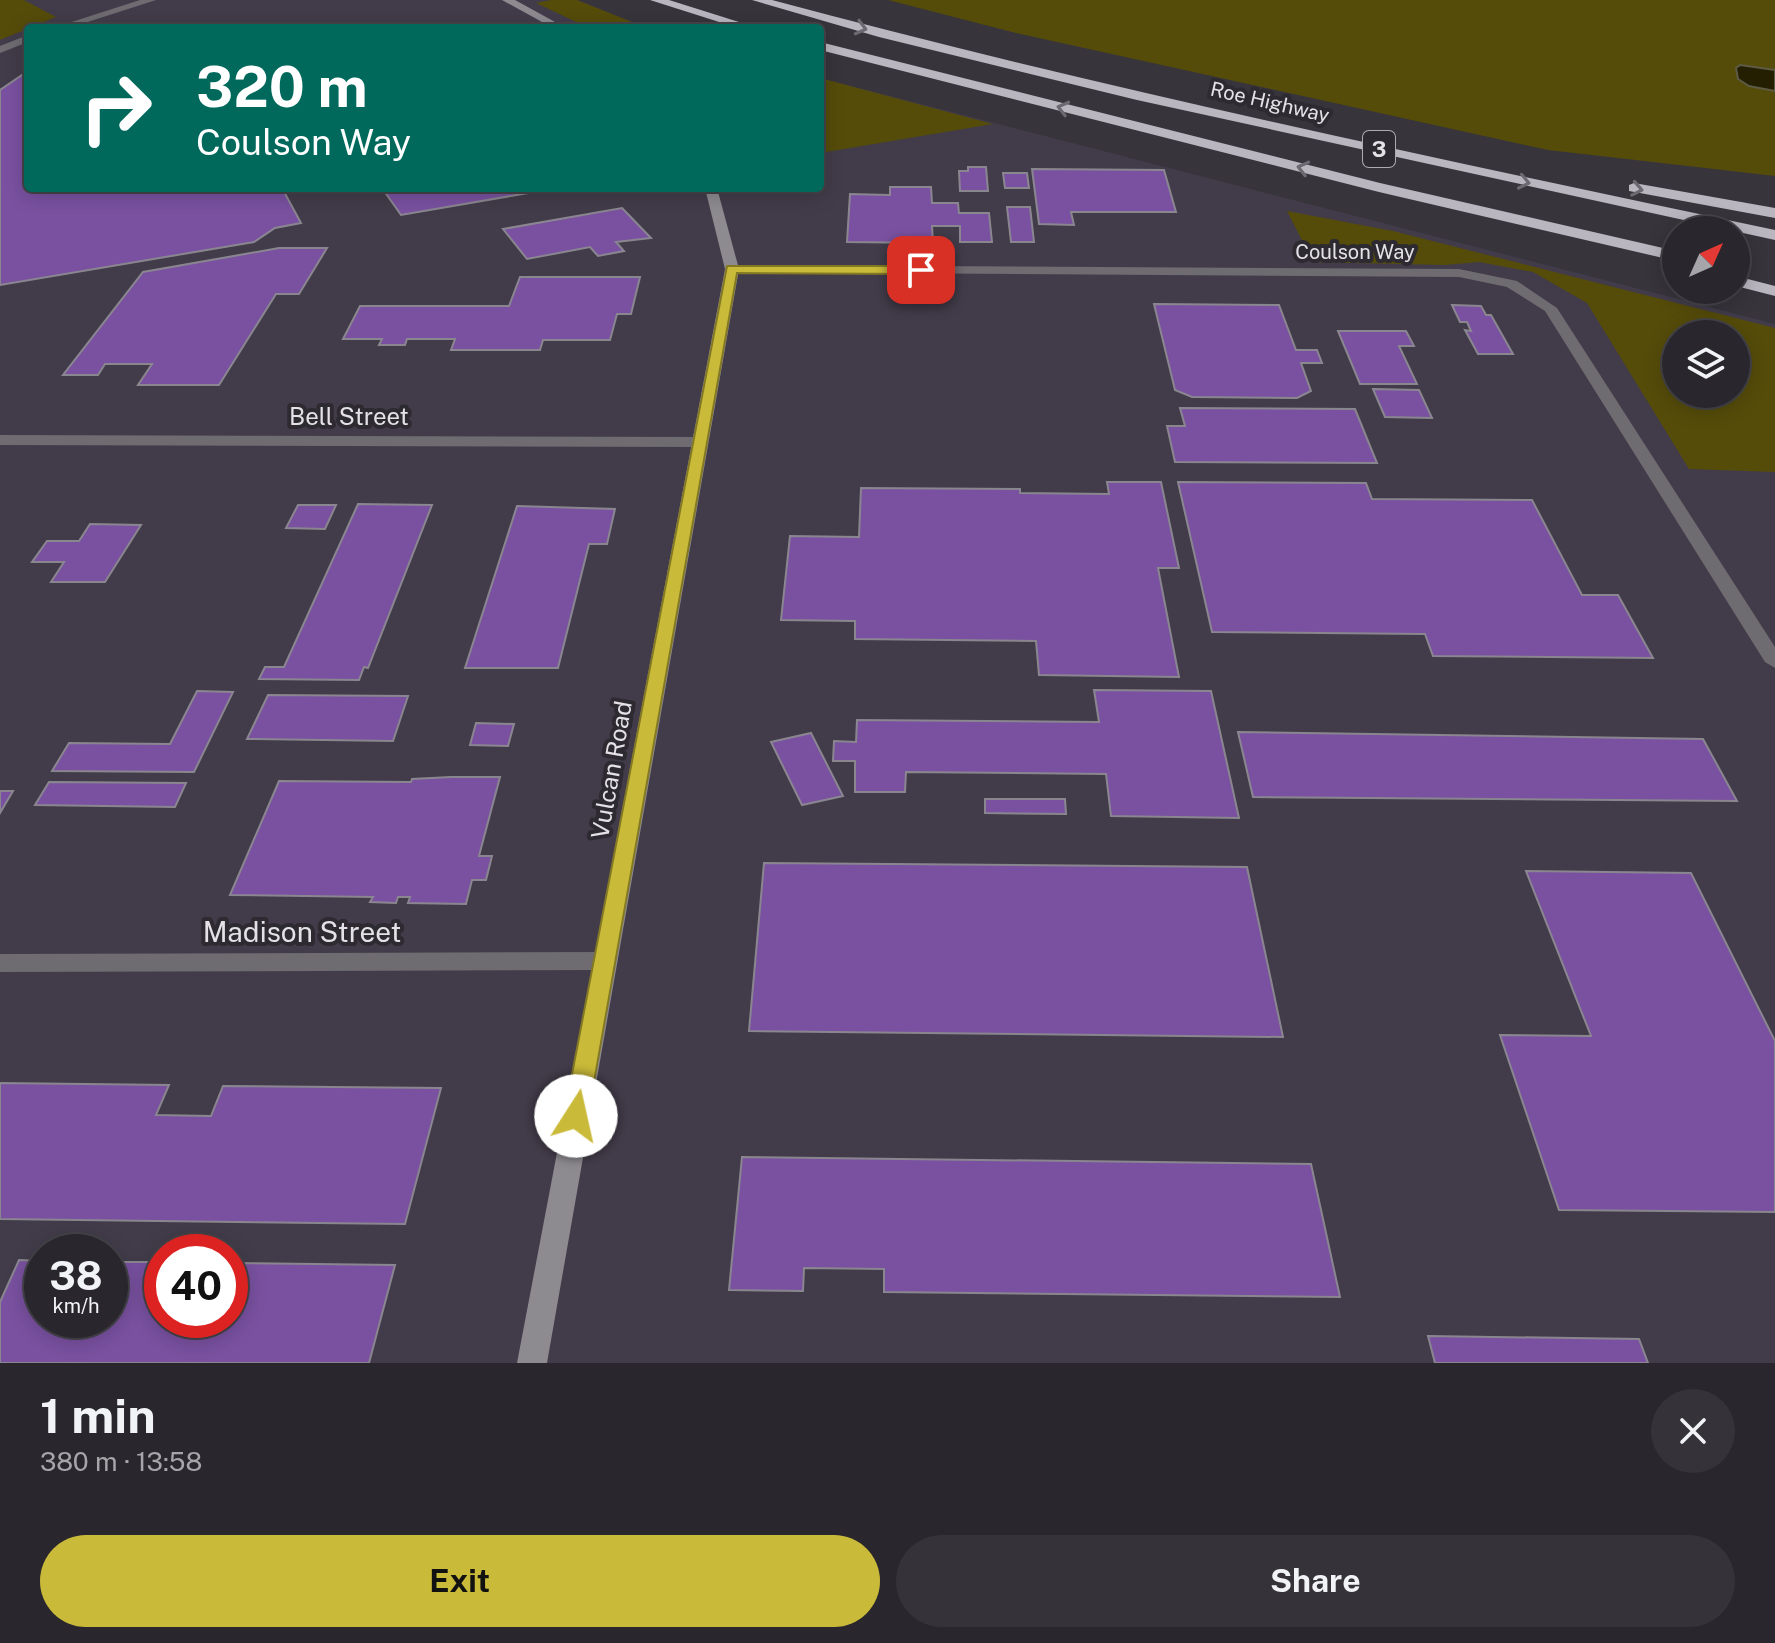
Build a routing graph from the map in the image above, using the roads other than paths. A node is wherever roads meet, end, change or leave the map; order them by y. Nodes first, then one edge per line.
1 (151, 0) edge
2 (507, 0) edge
3 (656, 0) edge
4 (758, 0) edge
5 (71, 24) edge
6 (553, 24) edge
7 (738, 24) edge
8 (24, 40) edge
9 (824, 47) edge
10 (0, 50) edge
11 (984, 60) junction
12 (1379, 187) junction
13 (712, 192) edge
14 (1775, 213) edge
15 (1775, 235) edge
16 (1662, 253) edge
17 (1662, 262) edge
18 (732, 269) junction
19 (1750, 272) edge
20 (1775, 277) edge
21 (1750, 285) edge
22 (1775, 291) edge
23 (0, 440) edge
24 (698, 442) junction
25 (1775, 662) edge
26 (603, 961) junction
27 (0, 963) edge
28 (532, 1363) edge

1 - 5 street
2 - 6 street
3 - 7 highway
4 -> 11 highway, Roe Highway / 3
8 - 10 street
12 -> 9 highway, 3
11 -> 14 highway
11 -> 15 highway, Roe Highway / 3
12 - 16 highway, 3
12 - 17 highway
13 - 18 street, Vulcan Road
18 - 24 street, Vulcan Road
18 - 25 street, Coulson Way
19 - 20 highway
21 - 22 highway
23 - 24 street, Bell Street
24 - 26 street, Vulcan Road
26 - 27 street, Madison Street
26 - 28 street, Vulcan Road

